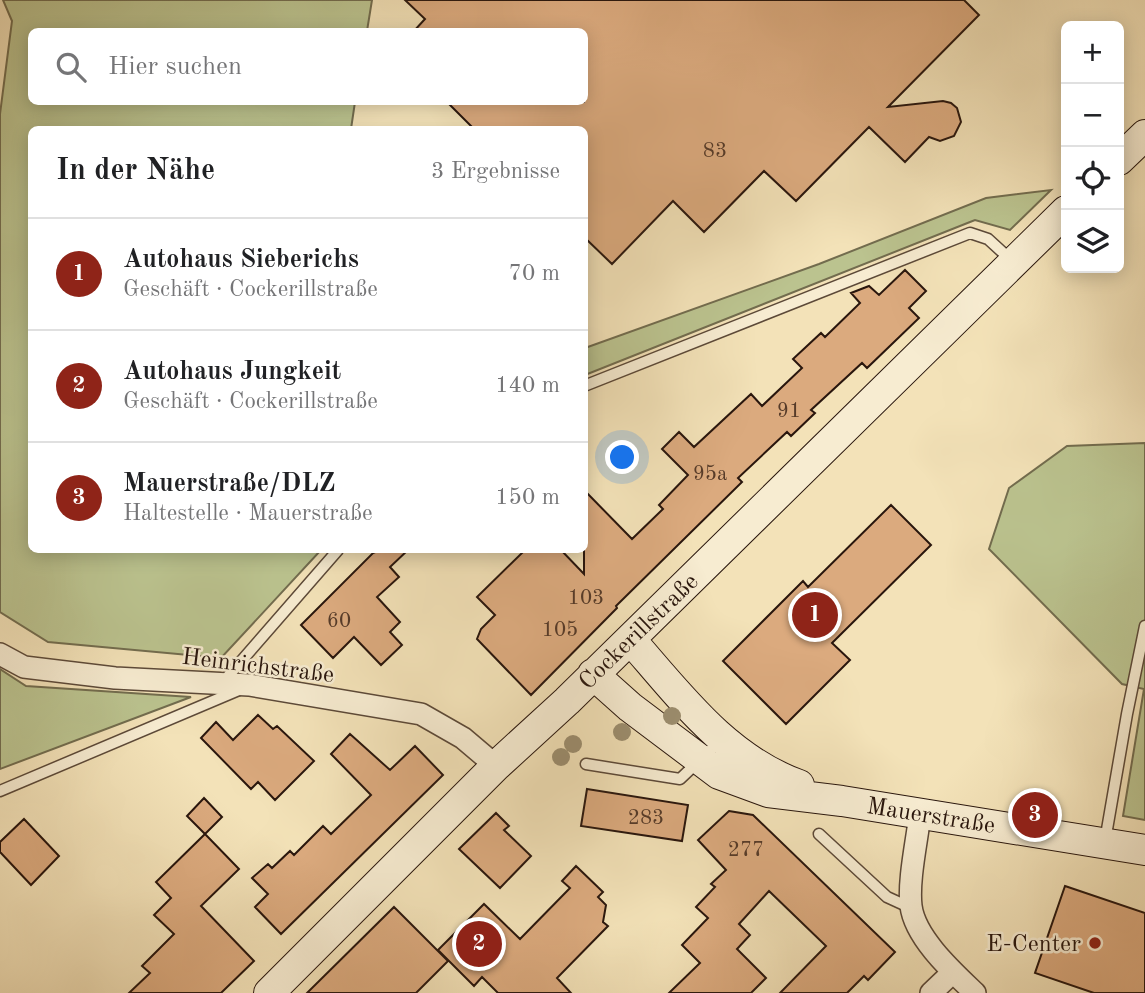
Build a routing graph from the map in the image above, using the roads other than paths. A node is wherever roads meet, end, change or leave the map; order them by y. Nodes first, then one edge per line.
1 (1145, 135) edge
2 (1124, 155) edge
3 (1061, 216) edge
4 (1013, 262) junction
5 (588, 384) edge
6 (335, 553) edge
7 (1145, 626) edge
8 (630, 639) junction
9 (0, 654) edge
10 (593, 674) junction
11 (222, 684) junction
12 (248, 685) junction
13 (710, 750) junction
14 (586, 764) dead end
15 (496, 766) junction
16 (0, 791) edge
17 (920, 814) junction
18 (820, 834) dead end
19 (1105, 844) junction
20 (1145, 850) edge
21 (911, 908) junction
22 (953, 972) junction
23 (269, 993) edge
24 (931, 993) edge
25 (975, 993) edge

1 - 2 main road
3 - 4 main road, Cockerillstraße
4 - 5 lane
4 - 8 main road, Cockerillstraße
6 - 11 lane
7 - 19 lane
8 - 10 main road, Cockerillstraße
8 - 13 main road, Mauerstraße
9 - 11 street, Heinrichstraße
10 - 13 main road, Mauerstraße
10 - 15 main road, Cockerillstraße
11 - 12 street, Heinrichstraße
12 - 15 street, Heinrichstraße
12 - 16 lane
13 - 14 lane
13 - 17 main road, Mauerstraße
15 - 23 main road, Cockerillstraße
17 - 19 main road, Mauerstraße
17 - 21 street
18 - 21 lane
19 - 20 main road, Mauerstraße
21 - 22 street
22 - 24 street
22 - 25 street

